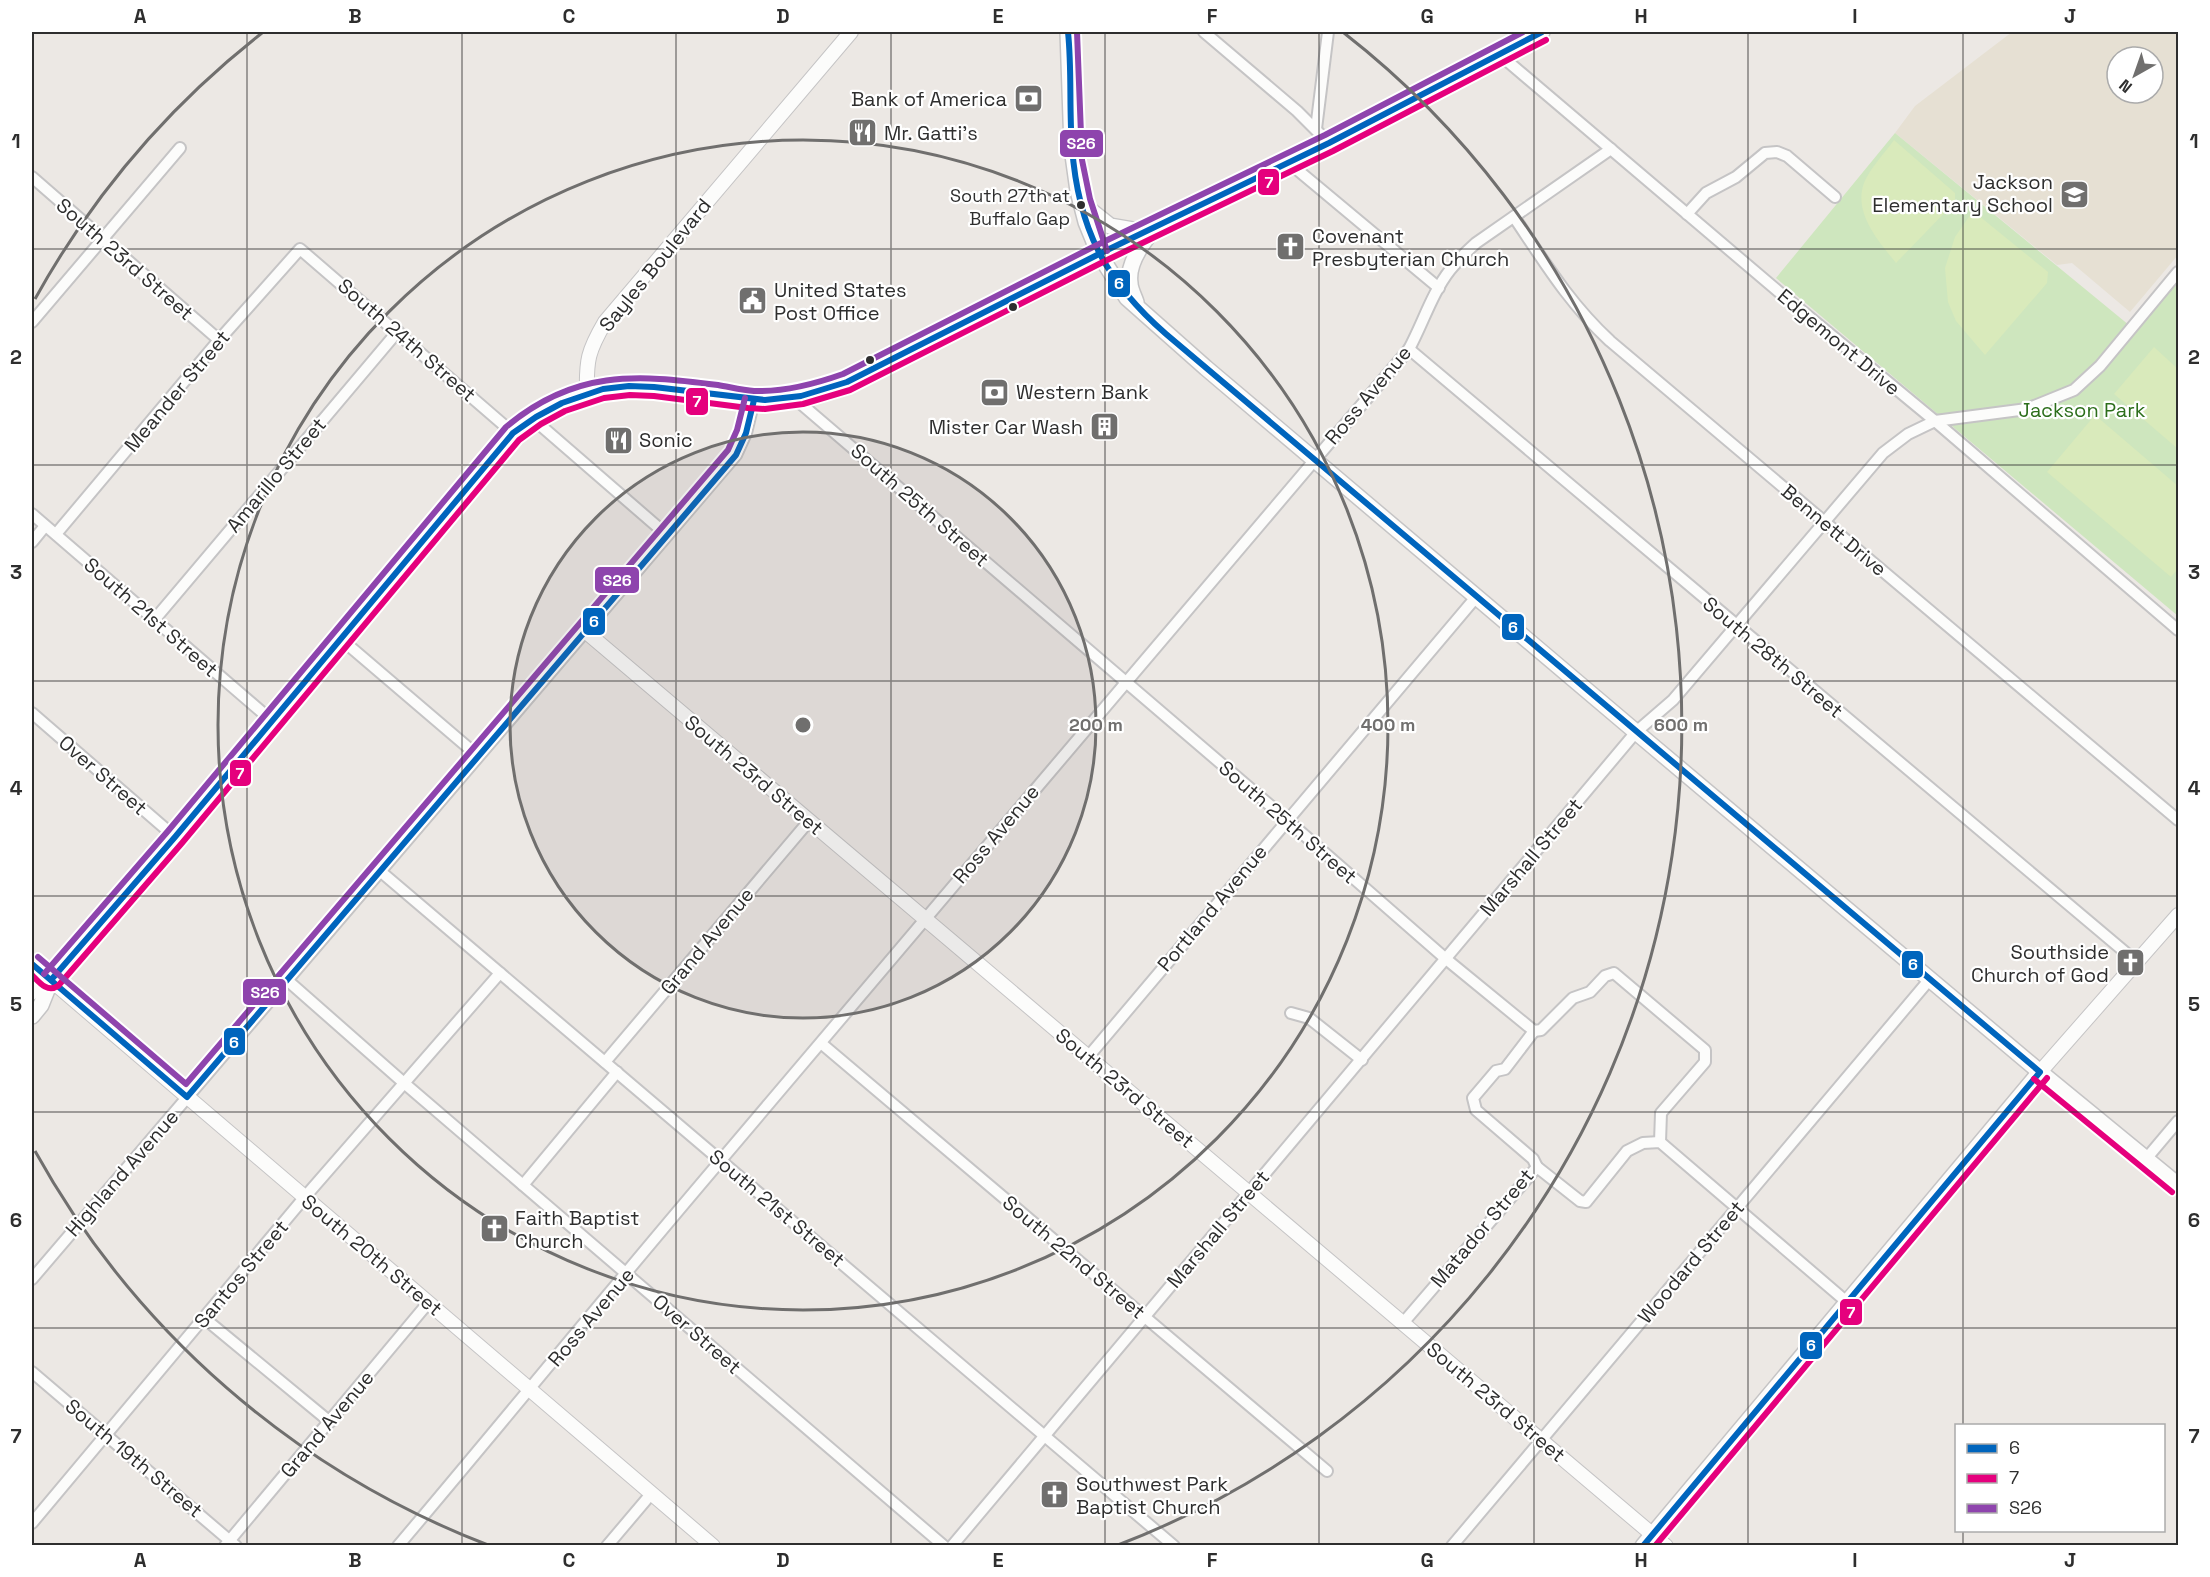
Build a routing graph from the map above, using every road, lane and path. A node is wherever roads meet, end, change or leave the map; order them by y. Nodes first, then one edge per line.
1 (852, 32) edge
2 (1068, 32) edge
3 (1204, 32) edge
4 (1328, 32) edge
5 (1542, 32) edge
6 (1499, 54) junction
7 (1316, 129) junction
8 (1329, 143) junction
9 (180, 148) dead end
10 (1611, 149) junction
11 (1288, 162) junction
12 (32, 177) edge
13 (1835, 197) dead end
14 (1081, 203) junction
15 (1687, 214) junction
16 (1514, 217) junction
17 (1151, 229) junction
18 (103, 240) junction
19 (300, 249) joint
20 (1099, 254) junction
21 (2178, 272) edge
22 (1439, 288) junction
23 (1138, 308) junction
24 (32, 322) edge
25 (398, 331) junction
26 (219, 340) junction
27 (1408, 349) junction
28 (587, 394) junction
29 (793, 397) junction
30 (754, 400) junction
31 (532, 418) junction
32 (1935, 421) junction
33 (513, 433) junction
34 (1314, 459) junction
35 (32, 514) edge
36 (1824, 522) junction
37 (45, 526) junction
38 (56, 534) junction
39 (667, 535) junction
40 (32, 542) edge
41 (1477, 596) junction
42 (155, 620) junction
43 (1736, 625) junction
44 (2178, 630) edge
45 (585, 631) junction
46 (341, 639) junction
47 (1125, 682) junction
48 (32, 713) edge
49 (272, 720) junction
50 (1636, 732) junction
51 (478, 756) junction
52 (809, 820) junction
53 (1287, 820) junction
54 (2178, 820) edge
55 (175, 837) junction
56 (380, 871) junction
57 (2178, 915) edge
58 (925, 919) junction
59 (1446, 959) junction
60 (2138, 963) junction
61 (32, 964) edge
62 (500, 973) junction
63 (1930, 979) junction
64 (51, 980) junction
65 (287, 980) junction
66 (32, 992) edge
67 (1291, 1013) dead end
68 (32, 1016) edge
69 (1534, 1031) junction
70 (822, 1044) junction
71 (1088, 1057) junction
72 (1362, 1060) junction
73 (605, 1062) junction
74 (617, 1072) junction
75 (2040, 1072) junction
76 (404, 1083) junction
77 (187, 1097) junction
78 (2178, 1121) edge
79 (1660, 1142) junction
80 (2146, 1159) junction
81 (721, 1160) junction
82 (1537, 1167) junction
83 (523, 1185) junction
84 (2178, 1185) edge
85 (1248, 1192) junction
86 (304, 1198) junction
87 (1736, 1208) junction
88 (627, 1274) junction
89 (32, 1279) edge
90 (428, 1303) junction
91 (1848, 1303) junction
92 (1144, 1316) junction
93 (204, 1318) junction
94 (1403, 1323) junction
95 (32, 1372) edge
96 (529, 1391) junction
97 (330, 1422) junction
98 (106, 1435) junction
99 (1044, 1435) junction
100 (1541, 1440) junction
101 (1327, 1471) dead end
102 (651, 1494) junction
103 (32, 1523) edge
104 (1647, 1540) edge
105 (230, 1544) edge
106 (398, 1545) edge
107 (607, 1545) edge
108 (712, 1545) edge
109 (944, 1545) edge
110 (952, 1545) edge
111 (1174, 1545) edge
112 (1452, 1545) edge
113 (1666, 1545) edge

1 - 28 street, Sayles Boulevard
2 - 14 main road
3 - 7 street
4 - 7 street
5 - 6 main road
6 - 8 main road
6 - 10 street, Edgemont Drive
7 - 8 street
8 - 11 main road
9 - 18 street
10 - 15 street, Edgemont Drive
10 - 16 street, Ross Avenue
11 - 17 main road
11 - 22 street
12 - 18 street, South 23rd Street
13 - 15 street
14 - 17 main road
14 - 20 main road
15 - 32 street, Edgemont Drive
16 - 22 street, Ross Avenue
16 - 36 street, Bennett Drive
17 - 20 main road
17 - 23 main road
18 - 24 street
18 - 26 street, South 23rd Street
19 - 25 street, South 24th Street
19 - 26 street, Meander Street
20 - 23 main road
20 - 29 main road
21 - 32 street, Marshall Street
22 - 27 street, Ross Avenue
23 - 34 main road
25 - 33 street, South 24th Street
25 - 42 street, Amarillo Street
26 - 38 street, Meander Street
27 - 34 street, Ross Avenue
27 - 43 street, South 28th Street
28 - 30 main road
28 - 31 main road
29 - 30 main road
29 - 47 street, South 25th Street
30 - 39 street, Highland Avenue
31 - 33 main road
31 - 39 street
32 - 36 street, Marshall Street
32 - 44 street, Edgemont Drive
33 - 46 main road
34 - 41 main road
34 - 47 street, Ross Avenue
35 - 37 street, South 21st Street
36 - 43 street, Marshall Street
36 - 54 street, Bennett Drive
37 - 38 street, South 21st Street
37 - 40 street
38 - 42 street, South 21st Street
39 - 45 street, Highland Avenue
41 - 50 main road
41 - 53 street, Portland Avenue
42 - 49 street, South 21st Street
43 - 50 street, Marshall Street
43 - 60 street, South 28th Street
45 - 51 street, Highland Avenue
45 - 52 street, South 23rd Street
46 - 49 main road
46 - 51 street
47 - 53 street, South 25th Street
47 - 58 street, Ross Avenue
48 - 55 street, Over Street
49 - 55 main road
50 - 59 street, Marshall Street
50 - 63 main road
51 - 56 street, Highland Avenue
52 - 58 street, South 23rd Street
52 - 73 street, Grand Avenue
53 - 59 street, South 25th Street
53 - 71 street, Portland Avenue
55 - 64 main road
56 - 62 street, South 21st Street
56 - 65 street, Highland Avenue
57 - 60 street
58 - 70 street, Ross Avenue
58 - 71 street, South 23rd Street
59 - 69 street, South 25th Street
59 - 72 street, Marshall Street
60 - 75 street
61 - 64 street, South 20th Street
62 - 73 street, South 21st Street
62 - 76 street, Santos Street
63 - 75 main road
63 - 87 street, Woodard Street
64 - 66 main road
64 - 68 main road
64 - 77 street, South 20th Street
65 - 76 street, Over Street
65 - 77 street, Highland Avenue
67 - 72 street
69 - 79 street
69 - 82 street, Matador Street
70 - 81 street, Ross Avenue
70 - 92 street, South 22nd Street
71 - 85 street, South 23rd Street
72 - 85 street, Marshall Street
73 - 74 street, South 21st Street
74 - 81 street, South 21st Street
74 - 83 street
75 - 80 main road
75 - 91 main road
76 - 83 street, Over Street
76 - 86 street, Santos Street
77 - 86 street, South 20th Street
77 - 89 street, Highland Avenue
78 - 80 street
79 - 82 street
79 - 87 street
80 - 84 main road
81 - 88 street, Ross Avenue
81 - 99 street, South 21st Street
82 - 94 street, Matador Street
83 - 88 street, Over Street
85 - 92 street, Marshall Street
85 - 94 street, South 23rd Street
86 - 90 street, South 20th Street
86 - 93 street, Santos Street
87 - 91 street
87 - 100 street, Woodard Street
88 - 96 street, Ross Avenue
88 - 109 street, Over Street
90 - 96 street, South 20th Street
90 - 97 street, Grand Avenue
91 - 104 main road
92 - 99 street, Marshall Street
92 - 101 street, South 22nd Street
93 - 97 street
93 - 98 street, Santos Street
94 - 100 street, South 23rd Street
95 - 98 street, South 19th Street
96 - 102 street, South 20th Street
96 - 106 street, Ross Avenue
97 - 105 street, Grand Avenue
98 - 103 street, Santos Street
98 - 105 street, South 19th Street
99 - 110 street, Marshall Street
99 - 111 street, South 21st Street
100 - 104 street, South 23rd Street
100 - 112 street, Woodard Street
102 - 107 street
102 - 108 street, South 20th Street
104 - 113 street, South 23rd Street

